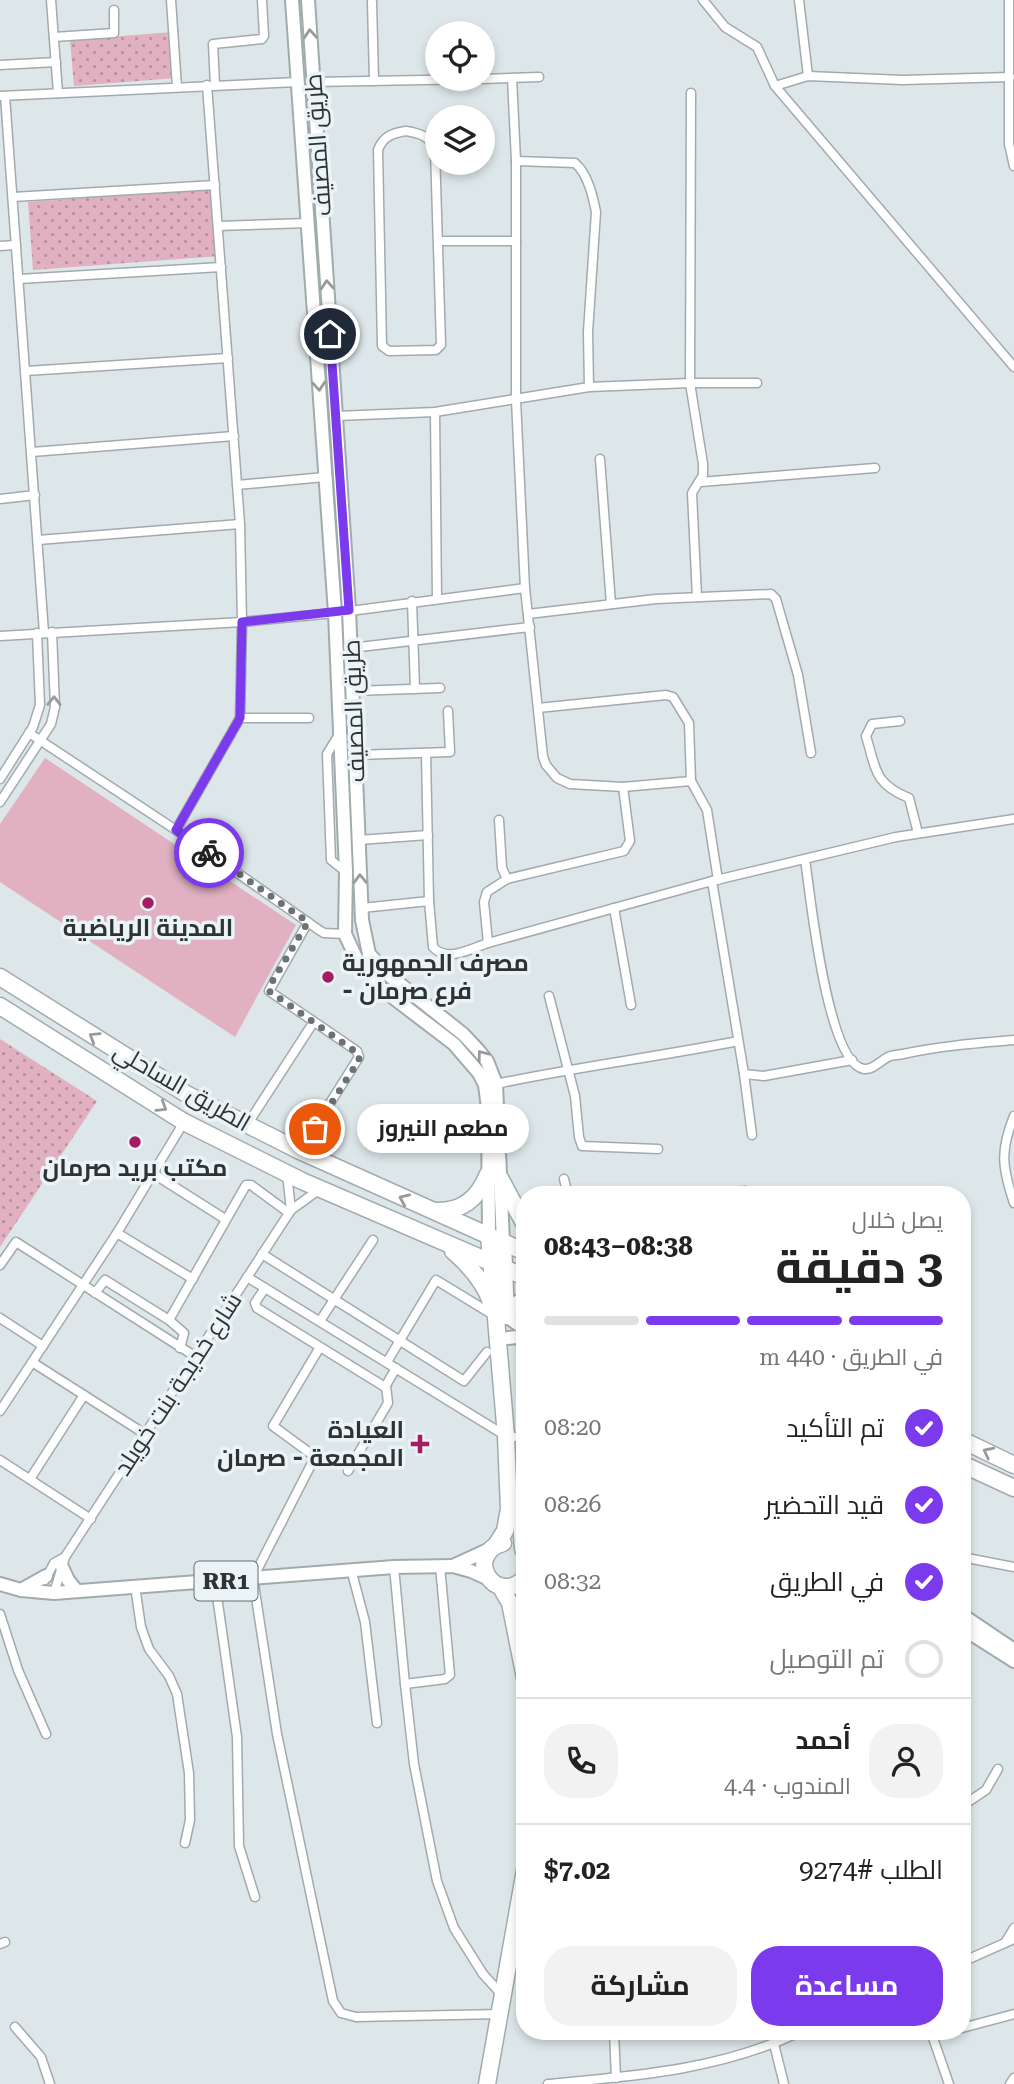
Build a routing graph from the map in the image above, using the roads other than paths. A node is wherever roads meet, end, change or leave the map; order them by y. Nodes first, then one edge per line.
1 (51, 0) edge
2 (171, 0) edge
3 (261, 0) edge
4 (292, 0) edge
5 (308, 0) edge
6 (703, 0) edge
7 (799, 0) edge
8 (1009, 0) edge
9 (372, 2) dead end
10 (114, 10) dead end
11 (54, 37) junction
12 (56, 62) junction
13 (0, 65) edge
14 (808, 76) junction
15 (539, 77) dead end
16 (512, 78) junction
17 (495, 79) edge
18 (425, 80) edge
19 (374, 81) junction
20 (1012, 81) edge
21 (298, 82) junction
22 (314, 82) junction
23 (211, 85) junction
24 (775, 86) junction
25 (177, 87) junction
26 (58, 93) junction
27 (691, 93) dead end
28 (2, 96) edge
29 (516, 161) junction
30 (1014, 166) edge
31 (215, 185) junction
32 (13, 197) junction
33 (308, 223) junction
34 (218, 226) junction
35 (439, 241) junction
36 (516, 241) junction
37 (16, 245) junction
38 (0, 246) edge
39 (221, 267) junction
40 (19, 279) junction
41 (228, 358) junction
42 (1014, 367) edge
43 (26, 371) junction
44 (690, 383) junction
45 (757, 383) dead end
46 (589, 387) junction
47 (516, 400) junction
48 (435, 412) junction
49 (336, 416) junction
50 (234, 436) junction
51 (32, 452) junction
52 (600, 459) dead end
53 (875, 468) dead end
54 (325, 477) junction
55 (700, 482) junction
56 (237, 485) junction
57 (35, 495) junction
58 (0, 499) edge
59 (240, 524) junction
60 (38, 540) junction
61 (525, 588) junction
62 (697, 597) junction
63 (438, 598) junction
64 (412, 601) junction
65 (611, 604) junction
66 (349, 610) junction
67 (335, 613) junction
68 (528, 614) junction
69 (242, 622) junction
70 (530, 627) junction
71 (44, 633) junction
72 (0, 636) edge
73 (414, 640) junction
74 (351, 648) junction
75 (440, 688) dead end
76 (415, 689) junction
77 (353, 691) junction
78 (538, 708) junction
79 (448, 711) dead end
80 (240, 718) junction
81 (309, 718) dead end
82 (900, 721) dead end
83 (29, 733) junction
84 (41, 741) junction
85 (426, 753) junction
86 (811, 753) dead end
87 (355, 755) junction
88 (1, 774) edge
89 (691, 781) junction
90 (623, 787) junction
91 (0, 802) edge
92 (1014, 819) edge
93 (499, 820) dead end
94 (176, 830) junction
95 (918, 833) junction
96 (429, 835) junction
97 (359, 839) junction
98 (805, 859) junction
99 (507, 879) junction
100 (715, 880) junction
101 (429, 901) junction
102 (362, 908) junction
103 (614, 908) junction
104 (308, 922) junction
105 (345, 934) junction
106 (488, 943) junction
107 (0, 977) edge
108 (549, 996) dead end
109 (631, 1005) dead end
110 (0, 1006) edge
111 (313, 1023) junction
112 (1014, 1040) edge
113 (738, 1041) junction
114 (852, 1060) junction
115 (568, 1069) junction
116 (744, 1074) junction
117 (496, 1084) junction
118 (1014, 1116) edge
119 (184, 1122) junction
120 (247, 1125) junction
121 (752, 1135) dead end
122 (658, 1149) dead end
123 (300, 1152) junction
124 (153, 1174) junction
125 (287, 1174) junction
126 (494, 1176) junction
127 (564, 1179) dead end
128 (1011, 1184) edge
129 (566, 1186) edge
130 (320, 1189) junction
131 (1014, 1203) edge
132 (290, 1211) junction
133 (432, 1211) junction
134 (516, 1211) edge
135 (225, 1220) junction
136 (117, 1233) junction
137 (496, 1239) junction
138 (373, 1240) dead end
139 (446, 1245) junction
140 (516, 1248) edge
141 (262, 1254) junction
142 (0, 1265) edge
143 (497, 1265) junction
144 (516, 1274) edge
145 (247, 1277) junction
146 (193, 1279) junction
147 (82, 1285) junction
148 (265, 1288) junction
149 (95, 1293) junction
150 (334, 1299) junction
151 (516, 1305) edge
152 (503, 1314) junction
153 (0, 1318) edge
154 (170, 1320) junction
155 (320, 1321) junction
156 (516, 1323) edge
157 (516, 1337) edge
158 (508, 1338) junction
159 (400, 1341) junction
160 (43, 1346) junction
161 (320, 1347) junction
162 (180, 1348) junction
163 (487, 1352) dead end
164 (195, 1357) junction
165 (32, 1362) junction
166 (387, 1362) junction
167 (397, 1368) junction
168 (386, 1386) junction
169 (84, 1395) junction
170 (0, 1411) edge
171 (145, 1434) junction
172 (511, 1437) junction
173 (971, 1444) edge
174 (0, 1460) edge
175 (1014, 1465) edge
176 (971, 1468) edge
177 (348, 1471) dead end
178 (30, 1479) junction
179 (516, 1480) edge
180 (1014, 1488) edge
181 (91, 1519) junction
182 (516, 1546) edge
183 (493, 1547) junction
184 (971, 1559) edge
185 (63, 1562) junction
186 (446, 1566) junction
187 (394, 1567) junction
188 (1014, 1567) edge
189 (351, 1569) junction
190 (46, 1576) junction
191 (253, 1578) junction
192 (215, 1582) junction
193 (494, 1583) junction
194 (0, 1584) edge
195 (516, 1585) edge
196 (135, 1586) junction
197 (21, 1590) junction
198 (76, 1590) junction
199 (48, 1593) junction
200 (0, 1614) edge
201 (971, 1621) edge
202 (516, 1633) edge
203 (971, 1634) edge
204 (1014, 1650) edge
205 (1014, 1661) edge
206 (405, 1684) junction
207 (377, 1723) dead end
208 (46, 1734) dead end
209 (998, 1769) dead end
210 (971, 1800) edge
211 (186, 1843) dead end
212 (255, 1897) dead end
213 (1014, 1928) edge
214 (1014, 1939) edge
215 (516, 1940) edge
216 (1004, 1944) junction
217 (516, 1945) edge
218 (515, 1948) junction
219 (971, 1958) edge
220 (503, 1996) junction
221 (500, 2014) junction
222 (1014, 2014) edge
223 (971, 2026) edge
224 (15, 2027) dead end
225 (614, 2040) edge
226 (783, 2040) edge
227 (934, 2040) edge
228 (774, 2044) junction
229 (616, 2078) junction
230 (1014, 2078) edge
231 (50, 2084) edge
232 (487, 2084) edge
233 (495, 2084) edge
234 (548, 2084) edge
235 (785, 2084) edge
236 (949, 2084) edge
237 (1010, 2084) edge

1 - 11 street
2 - 25 street
3 - 23 street
4 - 21 main road, طريق المصيف
22 -> 5 main road, طريق المصيف
6 - 24 street
7 - 14 street
8 - 20 street
9 - 19 street
10 - 11 street
11 - 12 street
12 - 13 street
12 - 26 street
14 - 20 street
14 - 24 street
15 - 16 street
16 - 17 street
16 - 29 street
18 - 19 street
19 - 22 street
20 - 30 street
21 - 23 street
21 - 33 main road, طريق المصيف
49 -> 22 main road, طريق المصيف
23 - 25 street
23 - 31 street
24 - 42 street
25 - 26 street
26 - 28 street
27 - 44 street
28 - 32 street
29 - 36 street
29 - 46 street
31 - 32 street
31 - 34 street
32 - 37 street
33 - 34 street
33 -> 54 main road, طريق المصيف
34 - 39 street
35 - 35 street
35 - 36 street
36 - 47 street
37 - 38 street
37 - 40 street
39 - 40 street
39 - 41 street
40 - 43 street
41 - 43 street
41 - 50 street
43 - 51 street
44 - 45 street
44 - 46 street
44 - 55 street
46 - 47 street
47 - 48 street
47 - 61 street
48 - 49 street
48 - 63 street
49 - 66 main road, طريق المصيف
50 - 51 street
50 - 56 street
51 - 57 street
52 - 65 street
53 - 55 street
54 - 56 street
54 - 67 main road, طريق المصيف
55 - 62 street
56 - 59 street
57 - 58 street
57 - 60 street
59 - 60 street
59 - 69 street
60 - 71 street
61 - 63 street
61 - 68 street
62 - 65 street
62 - 86 street
63 - 64 street
64 - 66 street
64 - 73 street
65 - 68 street
66 - 67 street
66 - 74 main road, طريق المصيف
67 - 69 street
67 - 105 main road, طريق المصيف
68 - 70 street
69 - 71 street
69 - 80 street
70 - 73 street
70 - 78 street
71 - 72 street
71 - 83 street
84 -> 71 street
73 - 74 street
73 - 76 street
74 - 77 main road, طريق المصيف
75 - 76 street
76 - 77 street
77 - 87 main road, طريق المصيف
78 - 89 street
78 - 90 street
79 - 85 street
80 - 81 street
80 - 94 street
82 - 95 street
83 - 84 street
83 - 88 street
84 - 91 street
84 - 94 street
85 - 87 street
85 - 96 street
87 - 97 main road, طريق المصيف
89 - 90 street
89 - 100 street
90 - 99 street
92 - 95 street
93 - 99 street
94 - 104 street
95 - 98 street
96 - 97 street
96 - 101 street
102 -> 97 main road, طريق المصيف
98 - 100 street
98 - 114 street
99 - 106 street
100 - 103 street
100 - 113 street
101 - 102 street
101 - 106 street
117 -> 102 main road, طريق المصيف
103 - 106 street
103 - 109 street
104 - 105 street
104 - 111 street
105 - 126 main road, طريق المصيف
120 -> 107 highway, الطريق الساحلي
108 - 115 street
110 -> 119 highway, الطريق الساحلي
111 - 120 street
111 - 123 street
112 - 114 street
113 - 115 street
113 - 116 street
114 - 116 street
115 - 117 street
115 - 122 street
116 - 121 street
117 - 126 main road, طريق المصيف
118 - 128 street
119 - 124 street
119 - 125 highway, الطريق الساحلي
120 - 123 highway, الطريق الساحلي
133 -> 123 highway, الطريق الساحلي
124 - 135 street
124 - 136 street
125 - 130 highway, الطريق الساحلي
125 - 132 street
126 - 133 highway
126 - 134 highway
126 - 137 main road, طريق المصيف
127 - 129 street
128 - 131 street
130 - 132 street
130 - 139 highway, الطريق الساحلي
132 - 135 street
132 - 141 street, شارع خديجة بنت خويلد
133 - 137 highway, الطريق الساحلي
135 - 146 street
136 - 146 street
136 - 147 street
137 - 140 highway, الطريق الساحلي
137 - 143 highway
138 - 150 street
139 - 143 highway, الطريق الساحلي
139 - 152 highway
141 - 145 street, شارع خديجة بنت خويلد
141 - 150 street
142 - 147 street
143 - 144 highway, الطريق الساحلي
143 - 152 highway
145 - 148 street
145 - 164 street, شارع خديجة بنت خويلد
146 - 154 street
147 - 149 street
147 - 160 street
148 - 155 street
148 - 161 street
149 - 154 street
149 - 162 street
150 - 155 street
150 - 159 street
151 - 152 highway
152 - 156 main road
152 - 158 highway
152 - 159 street
152 - 172 highway
153 - 160 street
154 - 162 street
155 - 166 street
157 - 158 main road
158 - 172 highway
159 - 163 street
159 - 166 street
160 - 165 street
161 - 168 street
161 - 191 street
162 - 164 street
164 - 171 street, شارع خديجة بنت خويلد
165 - 169 street
165 - 170 street
166 - 167 street
167 - 168 street
167 - 172 street
168 - 177 street
169 - 171 street
169 - 178 street
171 - 181 street, شارع خديجة بنت خويلد
172 - 179 highway
172 - 183 highway
175 -> 173 highway
174 - 178 street
176 - 180 highway
178 - 181 street
181 - 185 street, شارع خديجة بنت خويلد
182 - 183 highway
183 - 186 main road
183 - 193 highway
184 - 188 street
185 - 190 street
185 - 198 main road
185 - 199 street
186 - 187 main road, RR1
186 - 193 main road
186 - 206 street
187 - 189 main road, RR1
187 - 206 street
189 - 191 main road, RR1
189 - 207 street
190 - 197 main road
190 - 199 street
191 - 192 main road, RR1
191 - 221 street
192 - 196 main road, RR1
192 - 212 street
193 - 195 highway
193 - 202 highway
194 - 197 main road, RR1
196 - 198 main road, RR1
196 - 211 street
197 - 199 main road, RR1
198 - 199 main road, RR1
200 - 208 street
201 - 204 main road
203 - 205 main road
206 - 220 street
209 - 210 street
213 - 216 street
214 - 216 street
215 - 218 highway
216 - 219 street
217 - 218 highway
218 - 220 highway
218 - 233 highway
220 - 221 highway
221 - 232 highway
222 - 223 street
224 - 231 street
225 - 229 street
226 - 228 street
227 - 236 street
228 - 229 street
228 - 235 street
229 - 234 street
230 - 237 street

